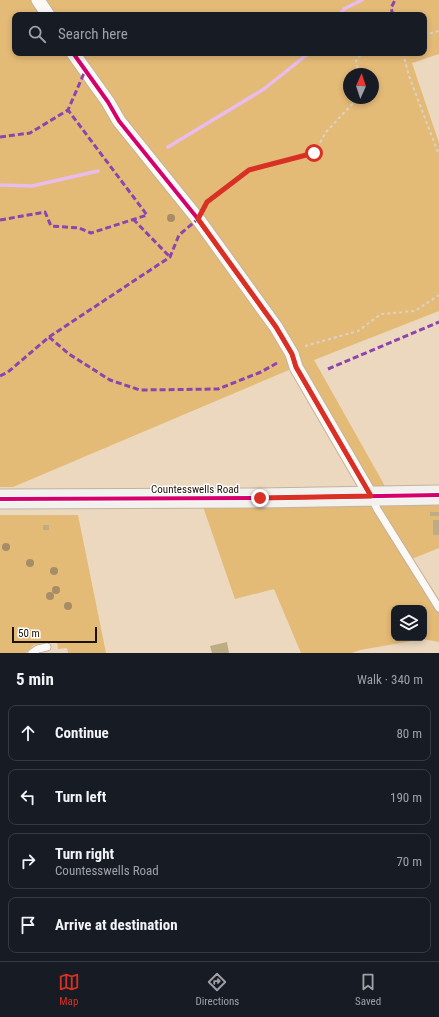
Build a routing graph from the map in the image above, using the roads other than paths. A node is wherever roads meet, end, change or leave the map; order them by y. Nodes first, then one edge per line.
1 (38, 0) edge
2 (46, 12) edge
3 (75, 56) edge
4 (439, 495) edge
5 (371, 496) junction
6 (0, 499) edge
7 (439, 608) edge
8 (46, 647) dead end
9 (32, 653) edge

1 - 2 street
3 - 5 street
4 - 5 street, Countesswells Road
5 - 6 street, Countesswells Road
5 - 7 lane
8 - 9 lane

